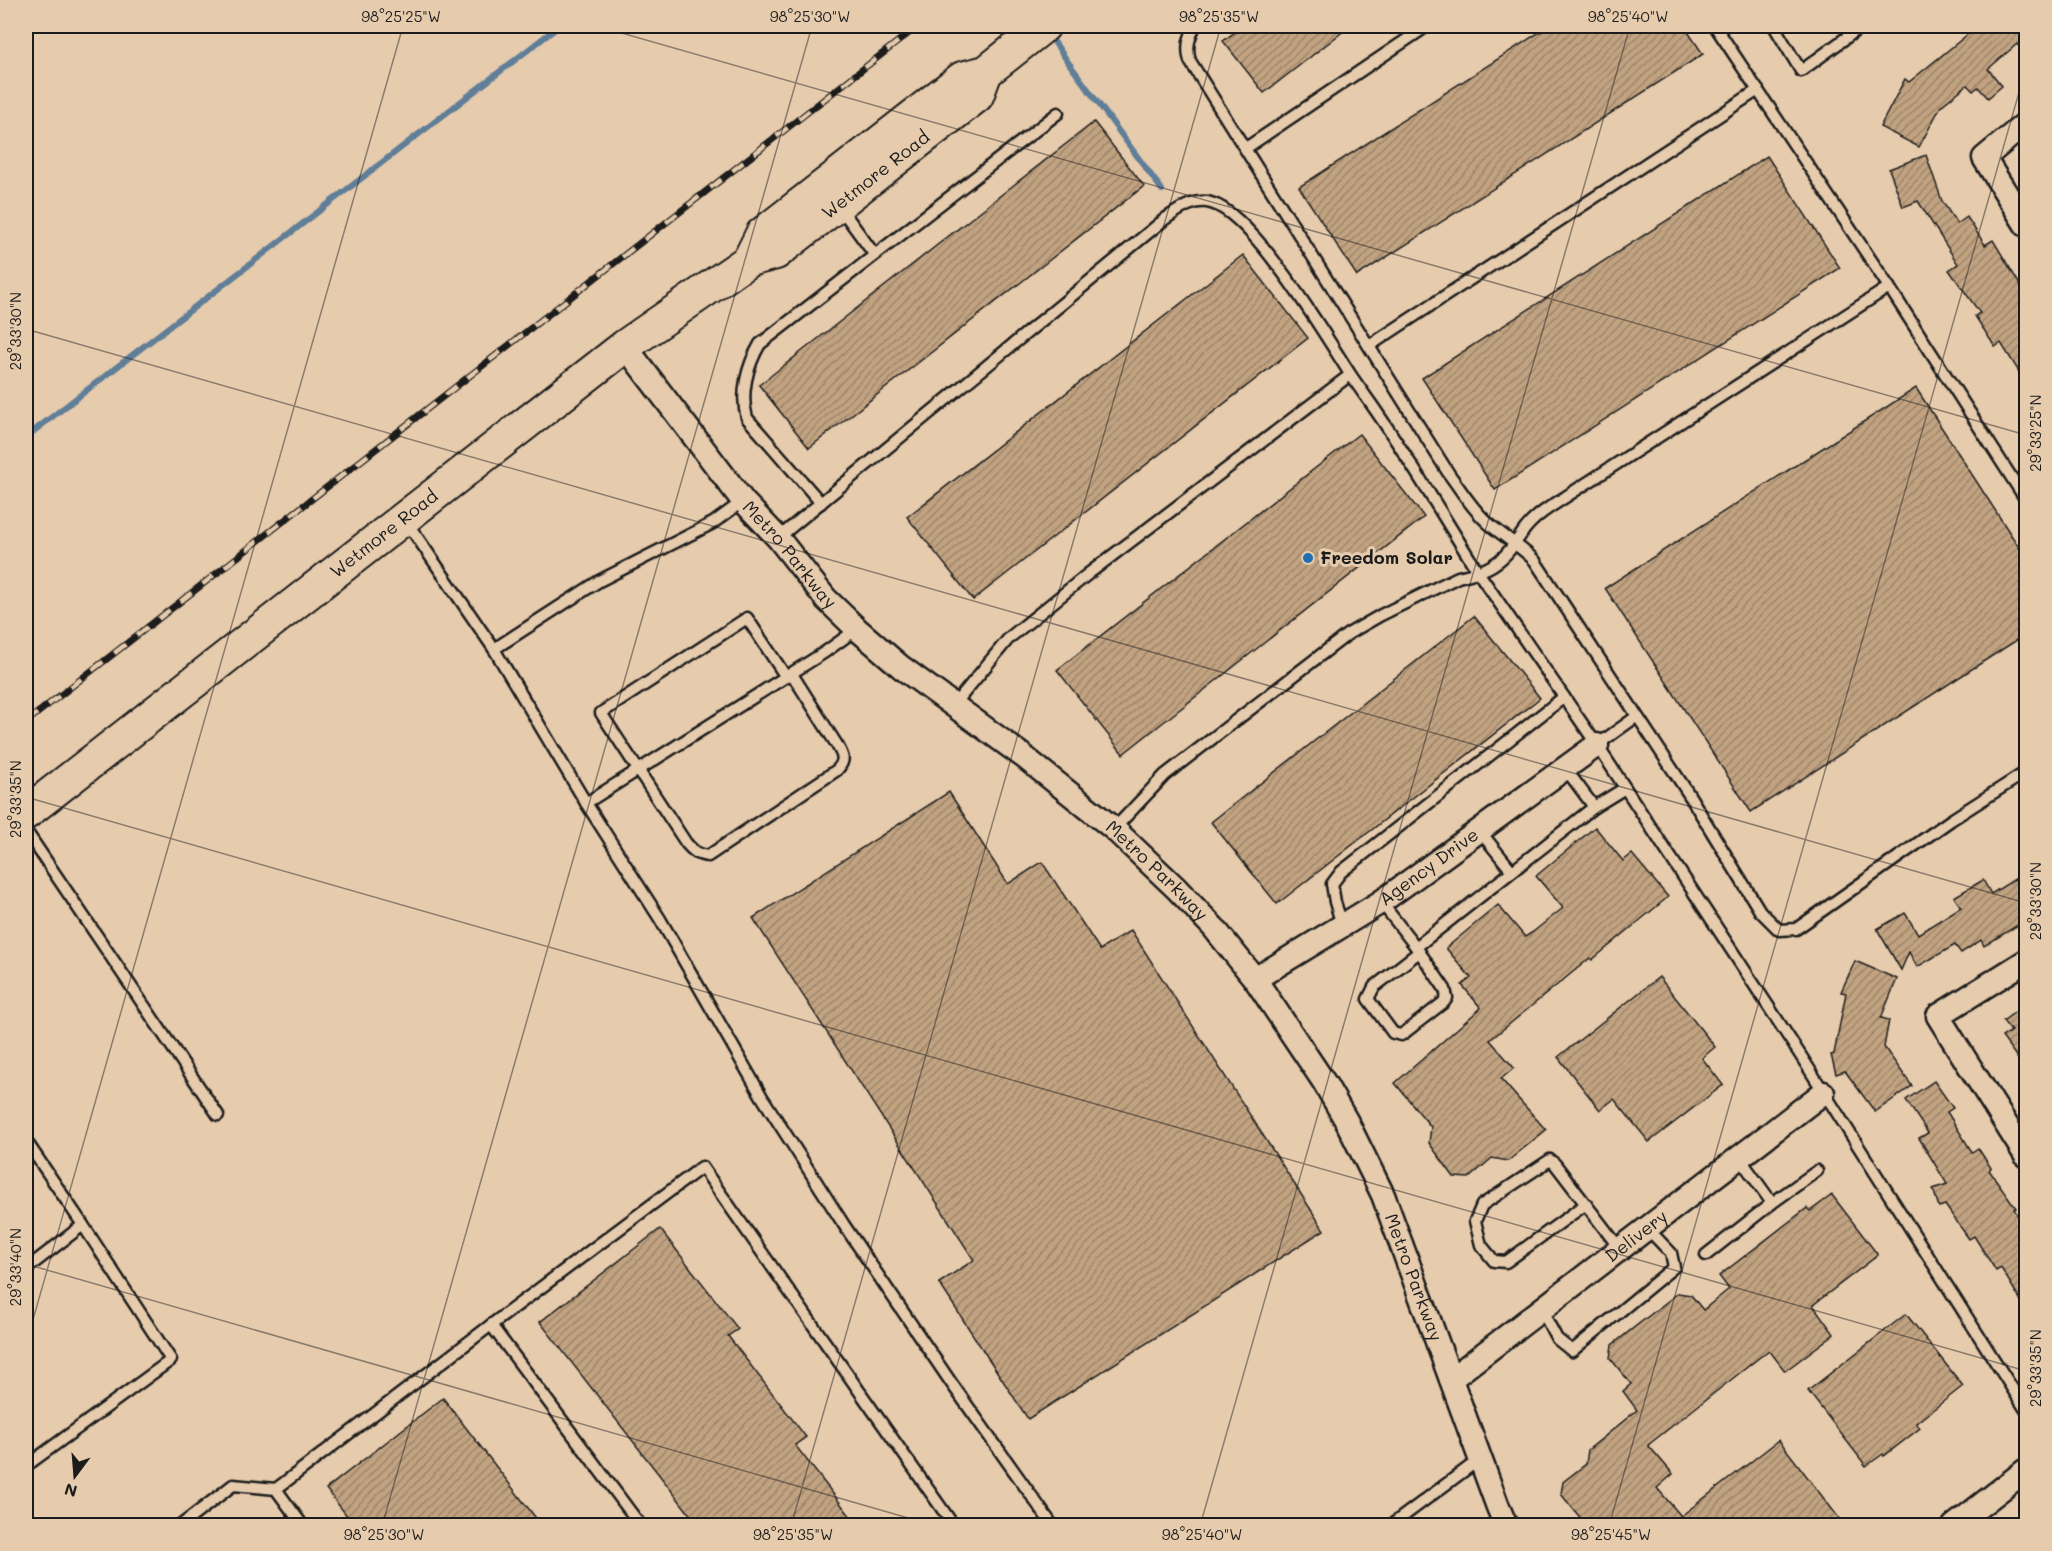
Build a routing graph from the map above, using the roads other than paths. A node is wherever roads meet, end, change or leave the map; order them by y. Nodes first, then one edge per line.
1 (1195, 26) edge
2 (1427, 26) edge
3 (1715, 26) edge
4 (1773, 26) edge
5 (1862, 26) edge
6 (1040, 28) edge
7 (986, 72) junction
8 (1758, 90) junction
9 (1058, 113) dead end
10 (2026, 123) edge
11 (1246, 148) junction
12 (838, 204) junction
13 (2026, 225) edge
14 (874, 254) junction
15 (748, 260) junction
16 (1889, 287) junction
17 (625, 346) junction
18 (1369, 346) junction
19 (1350, 375) junction
20 (2026, 500) edge
21 (743, 501) junction
22 (821, 503) junction
23 (405, 518) junction
24 (778, 538) junction
25 (1516, 544) junction
26 (1478, 572) junction
27 (856, 629) junction
28 (494, 649) junction
29 (789, 675) junction
30 (1564, 697) junction
31 (954, 705) junction
32 (1636, 717) junction
33 (1597, 745) junction
34 (1565, 768) junction
35 (639, 770) junction
36 (2026, 772) edge
37 (1625, 788) junction
38 (586, 803) junction
39 (1594, 807) junction
40 (26, 813) edge
41 (1114, 829) junction
42 (1479, 830) junction
43 (26, 831) edge
44 (1512, 871) junction
45 (1381, 902) junction
46 (1342, 925) junction
47 (1417, 949) junction
48 (2026, 961) edge
49 (1255, 979) junction
50 (1823, 1093) junction
51 (218, 1115) dead end
52 (26, 1141) edge
53 (2026, 1156) edge
54 (1739, 1157) junction
55 (1817, 1171) dead end
56 (1772, 1203) junction
57 (1586, 1204) junction
58 (83, 1225) junction
59 (1647, 1228) junction
60 (1620, 1249) junction
61 (1706, 1255) dead end
62 (26, 1269) edge
63 (1541, 1309) junction
64 (491, 1325) junction
65 (1451, 1379) junction
66 (2026, 1410) edge
67 (1480, 1459) junction
68 (26, 1466) edge
69 (2026, 1470) edge
70 (276, 1489) junction
71 (1964, 1523) edge
72 (180, 1526) edge
73 (303, 1526) edge
74 (641, 1526) edge
75 (954, 1526) edge
76 (1053, 1526) edge
77 (1390, 1526) edge
78 (1506, 1526) edge

1 - 11 lane
2 - 11 lane
3 - 8 lane
4 - 5 lane
6 - 7 main road, Wetmore Road
7 - 12 main road, Wetmore Road
7 - 15 main road, Wetmore Road
8 - 16 lane
8 - 18 lane
9 - 14 lane
10 - 13 street
11 - 18 lane
12 - 14 lane
12 - 15 main road, Wetmore Road
14 - 22 lane
15 - 17 main road, Wetmore Road
16 - 20 lane
16 - 25 lane
17 - 21 street, Metro Parkway
17 - 23 main road, Wetmore Road
18 - 25 lane
19 - 22 lane
19 - 26 lane
19 - 31 lane
21 - 24 street, Metro Parkway
21 - 28 lane
22 - 24 lane
23 - 28 lane
23 - 40 main road, Wetmore Road
24 - 27 street, Metro Parkway
25 - 26 lane
25 - 32 lane
26 - 30 lane
26 - 41 lane
27 - 29 lane
27 - 31 street, Metro Parkway
28 - 38 lane
29 - 35 lane
29 - 35 lane
29 - 35 lane
30 - 33 lane
30 - 46 lane
31 - 41 street, Metro Parkway
32 - 33 lane
32 - 36 lane
33 - 34 street, Agency Drive
33 - 37 lane
34 - 39 lane
34 - 42 street, Agency Drive
35 - 38 lane
37 - 39 lane
37 - 50 lane
38 - 76 lane
39 - 44 lane
41 - 49 street, Metro Parkway
42 - 44 lane
42 - 45 street, Agency Drive
43 - 51 lane
44 - 47 lane
45 - 46 street, Agency Drive
45 - 47 lane
46 - 49 street, Agency Drive
47 - 47 lane
48 - 53 street
49 - 65 street, Metro Parkway
50 - 54 street, Delivery
50 - 66 lane
52 - 58 lane
54 - 56 lane
54 - 59 street, Delivery
55 - 56 lane
56 - 61 lane
57 - 57 lane
57 - 60 lane
58 - 62 lane
58 - 68 lane
59 - 60 street, Delivery
59 - 63 lane
60 - 63 street, Delivery
63 - 65 street, Delivery
64 - 70 lane
64 - 74 lane
64 - 75 lane
65 - 67 street, Metro Parkway
67 - 77 lane
67 - 78 street, Metro Parkway
69 - 71 street
70 - 72 lane
70 - 73 lane

